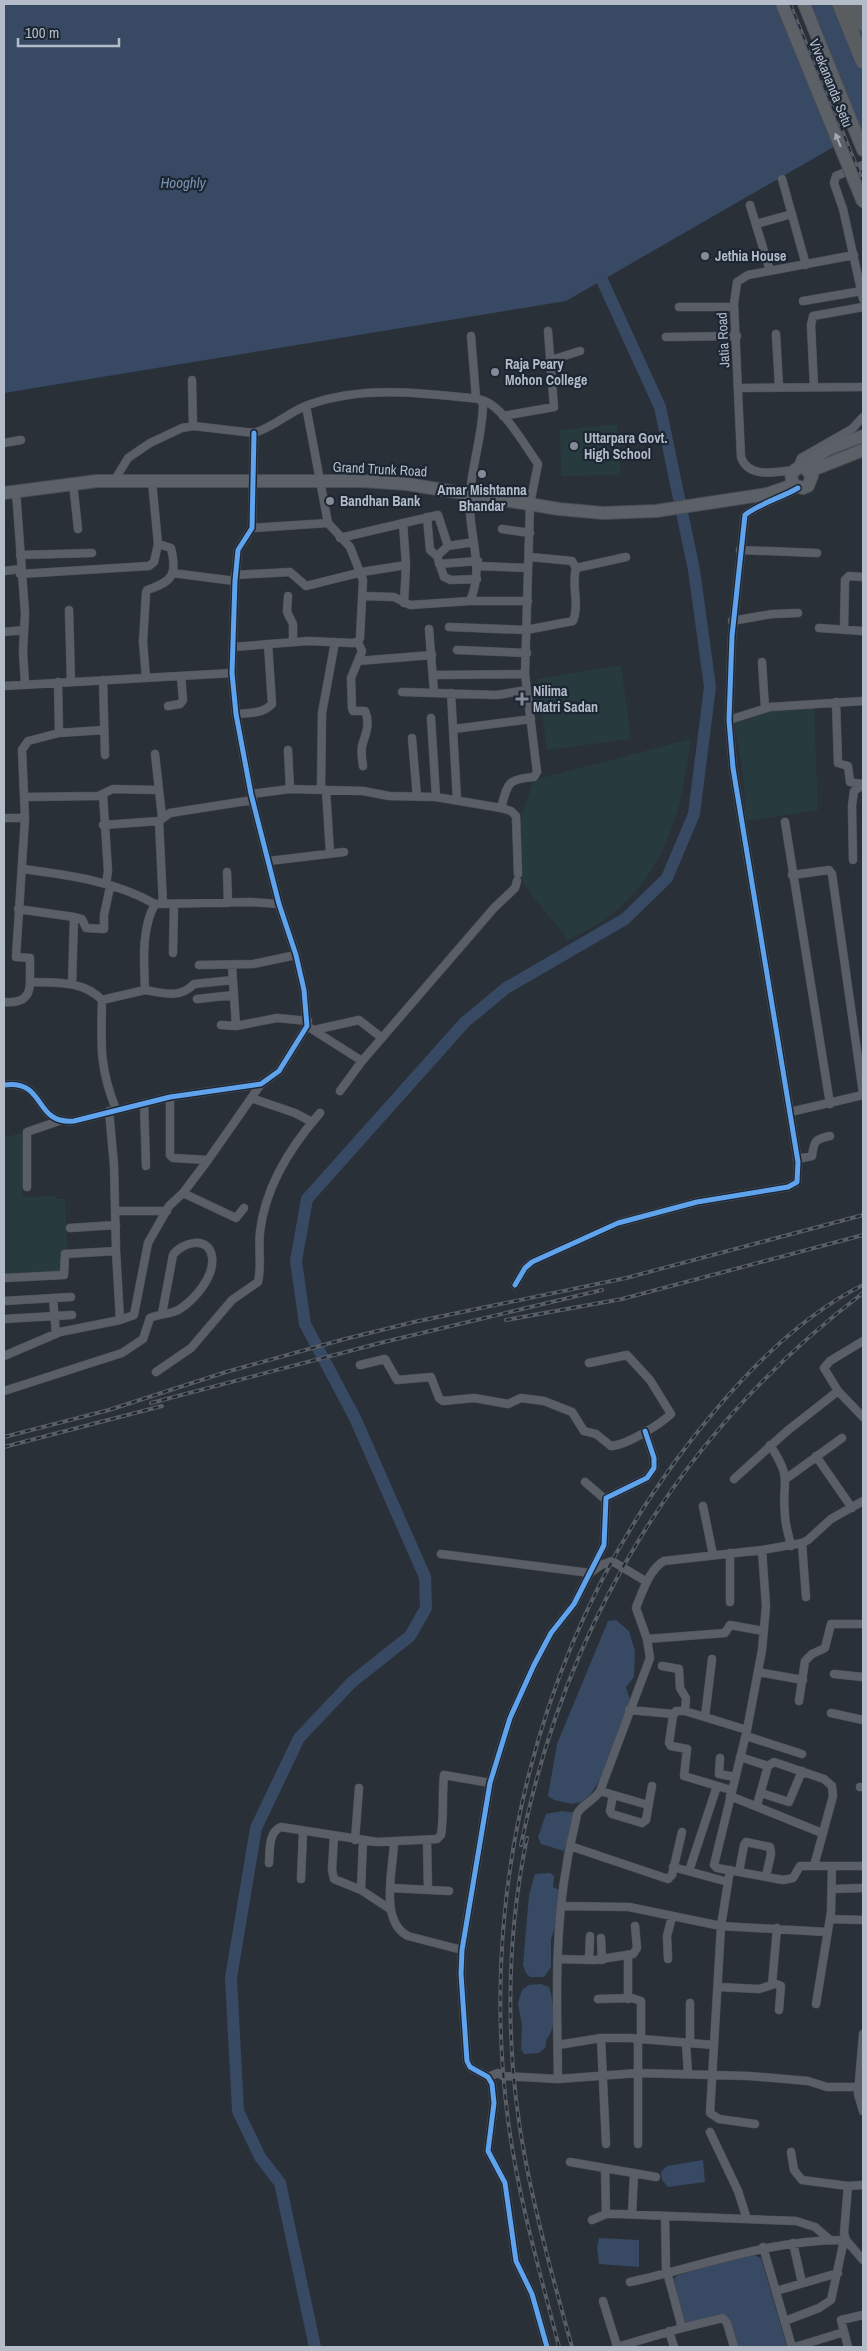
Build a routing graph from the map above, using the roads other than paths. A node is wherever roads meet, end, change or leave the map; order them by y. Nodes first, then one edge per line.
1 (782, 4) edge
2 (804, 4) edge
3 (840, 4) edge
4 (855, 4) edge
5 (863, 23) edge
6 (863, 61) edge
7 (863, 150) edge
8 (863, 165) edge
9 (782, 178) dead end
10 (863, 202) edge
11 (750, 205) dead end
12 (792, 214) junction
13 (756, 224) junction
14 (854, 255) junction
15 (806, 265) junction
16 (770, 271) junction
17 (862, 295) edge
18 (803, 301) dead end
19 (679, 307) dead end
20 (734, 307) junction
21 (863, 307) edge
22 (548, 331) dead end
23 (776, 334) dead end
24 (471, 336) dead end
25 (737, 336) junction
26 (666, 337) dead end
27 (580, 351) dead end
28 (550, 360) junction
29 (192, 380) dead end
30 (778, 387) junction
31 (814, 387) junction
32 (863, 387) edge
33 (738, 388) junction
34 (478, 399) junction
35 (306, 406) junction
36 (503, 416) junction
37 (863, 417) edge
38 (193, 426) junction
39 (254, 433) junction
40 (863, 436) edge
41 (21, 440) dead end
42 (4, 443) edge
43 (863, 450) edge
44 (798, 475) junction
45 (114, 481) junction
46 (152, 481) junction
47 (322, 481) junction
48 (73, 482) junction
49 (252, 482) junction
50 (10, 492) edge
51 (470, 493) junction
52 (530, 504) junction
53 (427, 518) junction
54 (328, 523) junction
55 (403, 523) junction
56 (252, 528) junction
57 (502, 529) dead end
58 (78, 530) dead end
59 (530, 533) junction
60 (340, 538) junction
61 (474, 542) junction
62 (158, 544) junction
63 (448, 546) junction
64 (740, 550) junction
65 (92, 553) dead end
66 (817, 553) dead end
67 (20, 555) junction
68 (530, 557) junction
69 (626, 558) dead end
70 (438, 560) junction
71 (478, 564) junction
72 (406, 565) junction
73 (528, 568) junction
74 (576, 568) junction
75 (4, 571) edge
76 (20, 572) junction
77 (362, 572) junction
78 (172, 573) junction
79 (863, 577) edge
80 (235, 578) junction
81 (477, 579) junction
82 (288, 596) dead end
83 (362, 596) junction
84 (470, 600) junction
85 (528, 601) junction
86 (404, 603) junction
87 (69, 610) dead end
88 (798, 613) dead end
89 (732, 620) junction
90 (449, 627) dead end
91 (819, 628) dead end
92 (429, 629) dead end
93 (24, 630) junction
94 (526, 630) junction
95 (844, 630) junction
96 (863, 631) edge
97 (4, 632) edge
98 (293, 642) junction
99 (335, 642) junction
100 (358, 642) junction
101 (268, 644) junction
102 (233, 647) junction
103 (457, 650) dead end
104 (526, 654) junction
105 (432, 655) junction
106 (358, 661) junction
107 (762, 662) dead end
108 (232, 672) junction
109 (525, 674) junction
110 (434, 675) junction
111 (181, 676) junction
112 (146, 678) junction
113 (103, 680) junction
114 (58, 682) junction
115 (71, 682) junction
116 (25, 685) junction
117 (4, 686) edge
118 (528, 690) junction
119 (402, 692) dead end
120 (434, 692) junction
121 (451, 693) junction
122 (863, 701) edge
123 (836, 702) junction
124 (168, 706) dead end
125 (765, 708) junction
126 (236, 714) junction
127 (431, 718) dead end
128 (531, 719) junction
129 (729, 720) junction
130 (454, 729) junction
131 (104, 730) junction
132 (58, 733) junction
133 (412, 738) dead end
134 (288, 750) dead end
135 (155, 754) dead end
136 (105, 755) dead end
137 (363, 766) dead end
138 (863, 784) edge
139 (290, 789) junction
140 (324, 789) junction
141 (158, 790) junction
142 (103, 795) junction
143 (25, 797) junction
144 (252, 797) junction
145 (417, 797) junction
146 (436, 797) junction
147 (457, 800) junction
148 (501, 808) junction
149 (4, 818) edge
150 (25, 818) junction
151 (160, 819) junction
152 (785, 822) dead end
153 (103, 825) junction
154 (344, 852) dead end
155 (330, 853) junction
156 (853, 860) dead end
157 (269, 861) junction
158 (23, 869) junction
159 (227, 872) dead end
160 (792, 875) junction
161 (108, 886) junction
162 (228, 903) junction
163 (159, 904) junction
164 (174, 904) junction
165 (279, 904) junction
166 (18, 909) junction
167 (74, 917) junction
168 (173, 953) dead end
169 (296, 955) junction
170 (199, 966) dead end
171 (232, 966) junction
172 (233, 980) junction
173 (30, 982) junction
174 (72, 984) junction
175 (145, 990) junction
176 (234, 995) junction
177 (197, 999) dead end
178 (102, 1000) junction
179 (4, 1002) edge
180 (221, 1025) dead end
181 (236, 1026) junction
182 (310, 1026) junction
183 (382, 1038) junction
184 (362, 1060) junction
185 (261, 1084) junction
186 (4, 1085) edge
187 (340, 1090) dead end
188 (863, 1094) edge
189 (170, 1097) junction
190 (251, 1098) junction
191 (144, 1102) junction
192 (830, 1104) junction
193 (112, 1110) junction
194 (790, 1112) junction
195 (320, 1113) dead end
196 (59, 1121) junction
197 (312, 1122) junction
198 (830, 1136) dead end
199 (797, 1159) junction
200 (208, 1160) junction
201 (146, 1166) dead end
202 (27, 1187) dead end
203 (183, 1193) junction
204 (244, 1208) dead end
205 (115, 1211) junction
206 (167, 1211) junction
207 (116, 1225) junction
208 (70, 1228) dead end
209 (116, 1251) junction
210 (4, 1278) edge
211 (515, 1285) dead end
212 (71, 1297) dead end
213 (53, 1298) junction
214 (4, 1301) edge
215 (162, 1314) junction
216 (72, 1315) dead end
217 (54, 1316) junction
218 (4, 1319) edge
219 (120, 1320) junction
220 (56, 1334) junction
221 (863, 1340) edge
222 (4, 1356) edge
223 (589, 1363) dead end
224 (360, 1364) dead end
225 (156, 1372) dead end
226 (4, 1391) edge
227 (838, 1391) junction
228 (863, 1417) edge
229 (645, 1432) junction
230 (842, 1438) dead end
231 (770, 1445) junction
232 (816, 1456) junction
233 (787, 1478) junction
234 (734, 1479) dead end
235 (585, 1482) dead end
236 (606, 1500) junction
237 (863, 1501) edge
238 (703, 1506) dead end
239 (852, 1508) junction
240 (802, 1543) junction
241 (790, 1546) junction
242 (762, 1550) junction
243 (730, 1553) junction
244 (441, 1554) dead end
245 (713, 1555) junction
246 (590, 1573) junction
247 (647, 1582) junction
248 (806, 1598) dead end
249 (730, 1602) dead end
250 (863, 1624) edge
251 (764, 1631) junction
252 (647, 1639) junction
253 (712, 1659) dead end
254 (662, 1666) dead end
255 (758, 1672) junction
256 (834, 1674) dead end
257 (863, 1677) edge
258 (803, 1680) junction
259 (799, 1701) dead end
260 (629, 1710) junction
261 (685, 1711) junction
262 (831, 1713) dead end
263 (674, 1714) junction
264 (705, 1717) junction
265 (863, 1720) edge
266 (746, 1733) junction
267 (802, 1754) dead end
268 (740, 1757) junction
269 (720, 1758) dead end
270 (768, 1766) junction
271 (802, 1771) junction
272 (735, 1777) junction
273 (490, 1783) junction
274 (652, 1786) dead end
275 (717, 1786) junction
276 (359, 1788) dead end
277 (600, 1791) junction
278 (731, 1793) junction
279 (761, 1793) junction
280 (614, 1795) junction
281 (648, 1805) junction
282 (757, 1806) junction
283 (303, 1831) junction
284 (682, 1832) dead end
285 (822, 1833) junction
286 (334, 1836) junction
287 (359, 1840) junction
288 (427, 1840) junction
289 (394, 1843) junction
290 (570, 1846) junction
291 (269, 1863) dead end
292 (814, 1866) junction
293 (832, 1866) junction
294 (863, 1866) edge
295 (673, 1867) junction
296 (730, 1870) junction
297 (689, 1871) junction
298 (739, 1872) junction
299 (766, 1876) junction
300 (301, 1879) dead end
301 (728, 1882) junction
302 (391, 1888) junction
303 (863, 1888) edge
304 (361, 1890) junction
305 (428, 1890) junction
306 (833, 1890) junction
307 (449, 1891) dead end
308 (562, 1906) junction
309 (390, 1909) junction
310 (672, 1917) junction
311 (830, 1919) junction
312 (863, 1920) edge
313 (635, 1926) dead end
314 (721, 1926) junction
315 (777, 1928) junction
316 (827, 1932) junction
317 (590, 1936) dead end
318 (601, 1938) dead end
319 (462, 1950) junction
320 (628, 1956) junction
321 (558, 1959) junction
322 (590, 1960) junction
323 (602, 1960) junction
324 (668, 1960) dead end
325 (772, 1982) junction
326 (718, 1987) junction
327 (628, 1998) junction
328 (598, 1999) dead end
329 (690, 2003) dead end
330 (816, 2004) dead end
331 (779, 2010) dead end
332 (863, 2034) edge
333 (601, 2038) junction
334 (640, 2039) junction
335 (688, 2043) junction
336 (558, 2044) junction
337 (714, 2045) junction
338 (638, 2073) junction
339 (604, 2074) junction
340 (688, 2074) junction
341 (713, 2074) junction
342 (488, 2077) junction
343 (558, 2079) junction
344 (860, 2086) edge
345 (863, 2111) edge
346 (755, 2124) dead end
347 (710, 2132) dead end
348 (606, 2144) dead end
349 (638, 2144) dead end
350 (790, 2152) dead end
351 (570, 2162) dead end
352 (605, 2168) junction
353 (634, 2173) junction
354 (656, 2177) dead end
355 (863, 2185) edge
356 (848, 2186) junction
357 (606, 2214) junction
358 (632, 2214) junction
359 (665, 2216) junction
360 (747, 2219) junction
361 (592, 2220) dead end
362 (830, 2240) junction
363 (845, 2240) junction
364 (793, 2242) junction
365 (763, 2247) junction
366 (863, 2260) edge
367 (838, 2273) junction
368 (667, 2274) junction
369 (630, 2282) dead end
370 (802, 2283) junction
371 (776, 2291) junction
372 (603, 2301) dead end
373 (863, 2314) edge
374 (785, 2321) junction
375 (682, 2328) junction
376 (669, 2331) junction
377 (844, 2332) junction
378 (547, 2347) edge
379 (617, 2347) edge
380 (674, 2347) edge
381 (734, 2347) edge
382 (793, 2347) edge
383 (848, 2347) edge

10 -> 1 main road, Vivekananda Setu, bridge
2 - 7 main road, Vivekananda Setu
3 - 6 highway
4 - 5 highway
8 - 14 street
9 - 12 street
11 - 13 street
12 - 13 street
12 - 15 street
13 - 16 street
14 - 15 street, Jatia Road
14 - 17 street
15 - 16 street, Jatia Road
16 - 20 street, Jatia Road
17 - 18 street
19 - 20 street
20 - 25 street, Jatia Road
21 - 31 street
22 - 28 street
23 - 30 street
24 - 34 street
25 - 26 street
25 - 33 street, Jatia Road
27 - 28 street
28 - 36 street
29 - 38 street
30 - 31 street
30 - 33 street
31 - 32 street
33 - 44 street, Jatia Road
34 - 35 street
34 - 36 street
34 - 51 street
35 - 39 street
35 - 47 street
36 - 52 street
37 - 44 street
38 - 39 street
38 - 45 street
39 - 49 street
40 - 44 main road
41 - 42 street
43 - 44 main road, Grand Trunk Road
44 - 52 main road, Grand Trunk Road
44 - 64 street
45 - 46 main road, Grand Trunk Road
45 - 48 main road, Grand Trunk Road
46 - 49 main road, Grand Trunk Road
46 - 62 street
47 - 49 main road, Grand Trunk Road
47 - 51 main road, Grand Trunk Road
47 - 54 street
48 - 50 main road, Grand Trunk Road
48 - 58 street
49 - 56 street
50 - 67 street
51 - 52 main road, Grand Trunk Road
51 - 61 street
52 - 59 street
53 - 55 street
53 - 63 street
53 - 70 street
54 - 56 street
54 - 60 street
55 - 60 street
55 - 72 street
56 - 80 street
57 - 59 street
59 - 68 street
60 - 77 street
61 - 63 street
61 - 71 street
62 - 76 street
62 - 78 street
63 - 70 street
64 - 66 street
64 - 89 street
65 - 67 street
67 - 76 street
68 - 73 street
68 - 74 street
69 - 74 street
70 - 71 street
70 - 81 street
71 - 73 street
71 - 81 street
72 - 77 street
72 - 86 street
73 - 85 street
74 - 94 street
75 - 76 street
76 - 93 street
77 - 80 street
77 - 83 street
78 - 80 street
78 - 112 street
79 - 95 street
80 - 102 street
81 - 84 street
82 - 98 street
83 - 86 street
83 - 100 street
84 - 85 street
84 - 86 street
85 - 94 street
87 - 115 street
88 - 89 street
89 - 129 street
90 - 94 street
91 - 95 street
92 - 105 street
93 - 97 street
93 - 116 street
94 - 104 street
95 - 96 street
98 - 99 street
98 - 101 street
99 - 100 street
99 - 140 street
100 - 106 street
101 - 102 street
101 - 126 street
102 - 108 street
103 - 104 street
104 - 109 street
105 - 106 street
105 - 110 street
106 - 137 street
107 - 125 street
108 - 111 street
108 - 126 street
109 - 110 street
109 - 118 street
110 - 120 street
111 - 112 street
111 - 124 street
112 - 113 street
113 - 115 street
113 - 131 street
114 - 115 street
114 - 116 street
114 - 132 street
116 - 117 street
118 - 121 street
118 - 128 street
119 - 120 street
120 - 121 street
121 - 130 street
122 - 123 street
123 - 125 street
123 - 138 street
125 - 129 street
126 - 144 street
127 - 146 street
128 - 130 street
128 - 148 street
129 - 194 street
130 - 147 street
131 - 132 street
131 - 136 street
132 - 143 street
133 - 145 street
134 - 139 street
135 - 141 street
138 - 156 street
139 - 140 street
139 - 144 street
140 - 145 street
140 - 155 street
141 - 142 street
141 - 151 street
142 - 143 street
142 - 153 street
143 - 150 street
144 - 151 street
144 - 157 street
145 - 146 street
146 - 147 street
147 - 148 street
148 - 183 street
149 - 150 street
150 - 158 street
151 - 153 street
151 - 163 street
152 - 160 street
153 - 161 street
154 - 155 street
155 - 157 street
157 - 165 street
158 - 161 street
158 - 166 street
159 - 162 street
160 - 188 street
160 - 192 street
161 - 163 street
161 - 167 street
162 - 164 street
162 - 165 street
163 - 164 street
163 - 175 street
164 - 168 street
165 - 169 street
166 - 167 street
166 - 173 street
167 - 174 street
169 - 171 street
169 - 182 street
170 - 171 street
171 - 172 street
172 - 175 street
172 - 176 street
173 - 174 street
173 - 179 street
174 - 178 street
175 - 178 street
176 - 177 street
176 - 181 street
178 - 193 street
180 - 181 street
181 - 182 street
182 - 183 street
182 - 184 street
182 - 185 street
183 - 184 street
184 - 187 street
185 - 189 street
185 - 190 street
186 - 196 street
188 - 192 street
189 - 191 street
189 - 200 street
190 - 197 street
190 - 200 street
191 - 193 street
191 - 201 street
192 - 194 street
193 - 196 street
193 - 205 street
194 - 199 street
195 - 197 street
196 - 202 street
197 - 225 street
198 - 199 street
199 - 211 street
200 - 203 street
203 - 204 street
203 - 206 street
205 - 206 street
205 - 207 street
206 - 219 street
207 - 208 street
207 - 209 street
209 - 210 street
209 - 219 street
212 - 213 street
213 - 214 street
213 - 217 street
215 - 215 street
215 - 226 street
216 - 217 street
217 - 218 street
217 - 220 street
219 - 220 street
220 - 222 street
221 - 227 street
223 - 229 street
224 - 229 street
227 - 228 street
227 - 231 street
229 - 236 street
230 - 232 street
231 - 233 street
231 - 234 street
232 - 233 street
232 - 239 street
233 - 241 street
235 - 236 street
236 - 246 street
237 - 239 street
238 - 245 street
239 - 240 street
240 - 241 street
240 - 248 street
241 - 242 street
242 - 243 street
242 - 251 street
243 - 245 street
243 - 249 street
244 - 246 street
245 - 247 street
246 - 247 street
246 - 273 street
247 - 252 street
250 - 258 street
251 - 252 street
251 - 255 street
252 - 260 street
253 - 264 street
254 - 261 street
255 - 258 street
255 - 266 street
256 - 257 street
258 - 259 street
260 - 263 street
260 - 277 street
261 - 263 street
261 - 264 street
262 - 265 street
263 - 275 street
264 - 266 street
266 - 267 street
266 - 268 street
268 - 270 street
268 - 272 street
269 - 272 street
270 - 271 street
270 - 279 street
271 - 279 street
271 - 285 street
272 - 278 street
273 - 288 street
273 - 319 street
274 - 281 street
275 - 278 street
275 - 297 street
276 - 287 street
277 - 280 street
277 - 290 street
278 - 282 street
278 - 296 street
279 - 282 street
280 - 281 street
280 - 281 street
282 - 285 street
283 - 286 street
283 - 291 street
283 - 300 street
284 - 295 street
285 - 292 street
286 - 287 street
286 - 304 street
287 - 289 street
287 - 304 street
288 - 289 street
288 - 305 street
289 - 302 street
290 - 295 street
290 - 308 street
292 - 293 street
292 - 299 street
293 - 294 street
293 - 306 street
295 - 297 street
296 - 298 street
296 - 301 street
297 - 301 street
298 - 299 street
298 - 299 street
301 - 314 street
302 - 305 street
302 - 309 street
303 - 306 street
304 - 309 street
305 - 307 street
306 - 311 street
308 - 310 street
308 - 321 street
309 - 319 street
310 - 314 street
310 - 324 street
311 - 312 street
311 - 316 street
313 - 320 street
314 - 315 street
314 - 326 street
315 - 316 street
315 - 325 street
316 - 330 street
317 - 322 street
318 - 323 street
319 - 342 street
320 - 323 street
320 - 327 street
321 - 322 street
321 - 336 street
322 - 323 street
325 - 326 street
325 - 331 street
326 - 337 street
327 - 328 street
327 - 334 street
329 - 335 street
332 - 344 street
333 - 334 street
333 - 336 street
333 - 339 street
334 - 335 street
334 - 338 street
335 - 337 street
335 - 340 street
336 - 343 street
337 - 341 street
338 - 339 street
338 - 340 street
338 - 349 street
339 - 343 street
339 - 348 street
340 - 341 street
341 - 344 street
341 - 346 street
342 - 343 street
342 - 378 street
344 - 345 street
347 - 360 street
350 - 356 street
351 - 352 street
352 - 353 street
352 - 357 street
353 - 354 street
353 - 358 street
355 - 356 street
356 - 363 street
357 - 358 street
357 - 361 street
358 - 359 street
359 - 360 street
359 - 368 street
360 - 362 street
362 - 363 street
362 - 364 street
363 - 366 street
363 - 367 street
364 - 365 street
364 - 370 street
365 - 368 street
365 - 371 street
367 - 370 street
367 - 374 street
368 - 369 street
368 - 375 street
370 - 371 street
371 - 374 street
372 - 379 street
373 - 377 street
374 - 382 street
375 - 376 street
375 - 381 street
376 - 379 street
376 - 380 street
377 - 382 street
377 - 383 street

